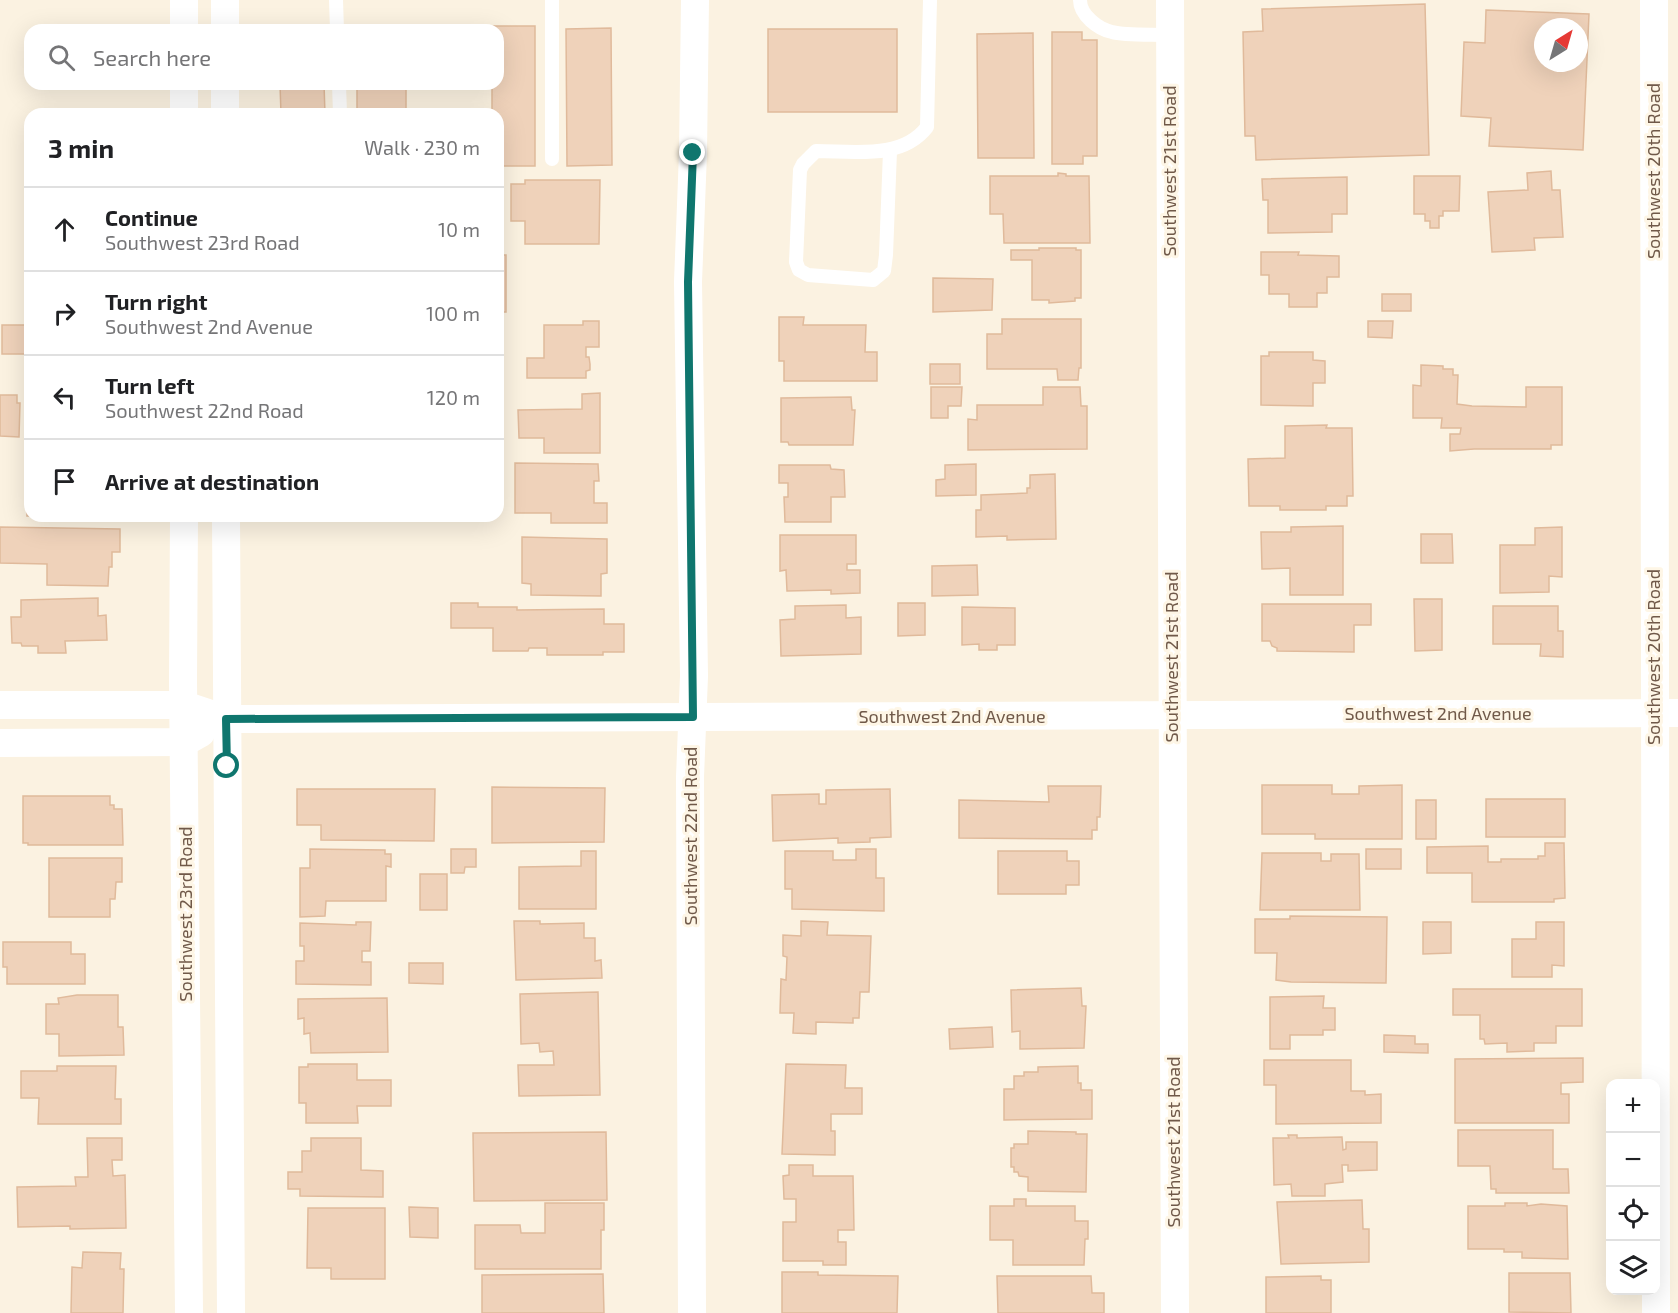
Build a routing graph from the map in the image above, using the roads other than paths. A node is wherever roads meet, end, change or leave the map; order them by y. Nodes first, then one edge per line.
1 (184, 0) edge
2 (225, 0) edge
3 (336, 0) edge
4 (552, 0) edge
5 (695, 0) edge
6 (930, 0) edge
7 (1080, 0) edge
8 (1170, 0) edge
9 (1654, 0) edge
10 (184, 24) edge
11 (225, 24) edge
12 (337, 24) edge
13 (1170, 35) junction
14 (184, 90) edge
15 (225, 90) edge
16 (339, 90) edge
17 (184, 108) edge
18 (225, 108) edge
19 (340, 108) edge
20 (890, 151) junction
21 (552, 159) dead end
22 (184, 522) edge
23 (226, 522) edge
24 (0, 705) edge
25 (184, 705) junction
26 (1666, 713) edge
27 (1172, 716) junction
28 (693, 717) junction
29 (226, 719) junction
30 (185, 742) junction
31 (0, 743) edge
32 (189, 1313) edge
33 (231, 1313) edge
34 (692, 1313) edge
35 (1175, 1313) edge
36 (1656, 1313) edge

1 - 10 street
2 - 11 street
3 - 12 lane
4 - 21 lane
5 - 28 street, Southwest 22nd Road
6 - 20 lane
7 - 13 lane
8 - 13 street, Southwest 21st Road
9 - 26 street, Southwest 20th Road
13 - 27 street, Southwest 21st Road
14 - 17 street
15 - 18 street
16 - 19 lane
20 - 20 lane
22 - 25 street, Southwest 23rd Road
23 - 29 street
24 - 25 street, Southwest 2nd Avenue
25 - 29 street, Southwest 2nd Avenue
25 - 30 street, Southwest 23rd Road
26 - 27 street, Southwest 2nd Avenue
26 - 36 street, Southwest 20th Road
27 - 28 street, Southwest 2nd Avenue
27 - 35 street, Southwest 21st Road
28 - 29 street, Southwest 2nd Avenue
28 - 34 street, Southwest 22nd Road
29 - 30 street, Southwest 2nd Avenue
29 - 33 street
30 - 31 street, Southwest 2nd Avenue
30 - 32 street, Southwest 23rd Road

